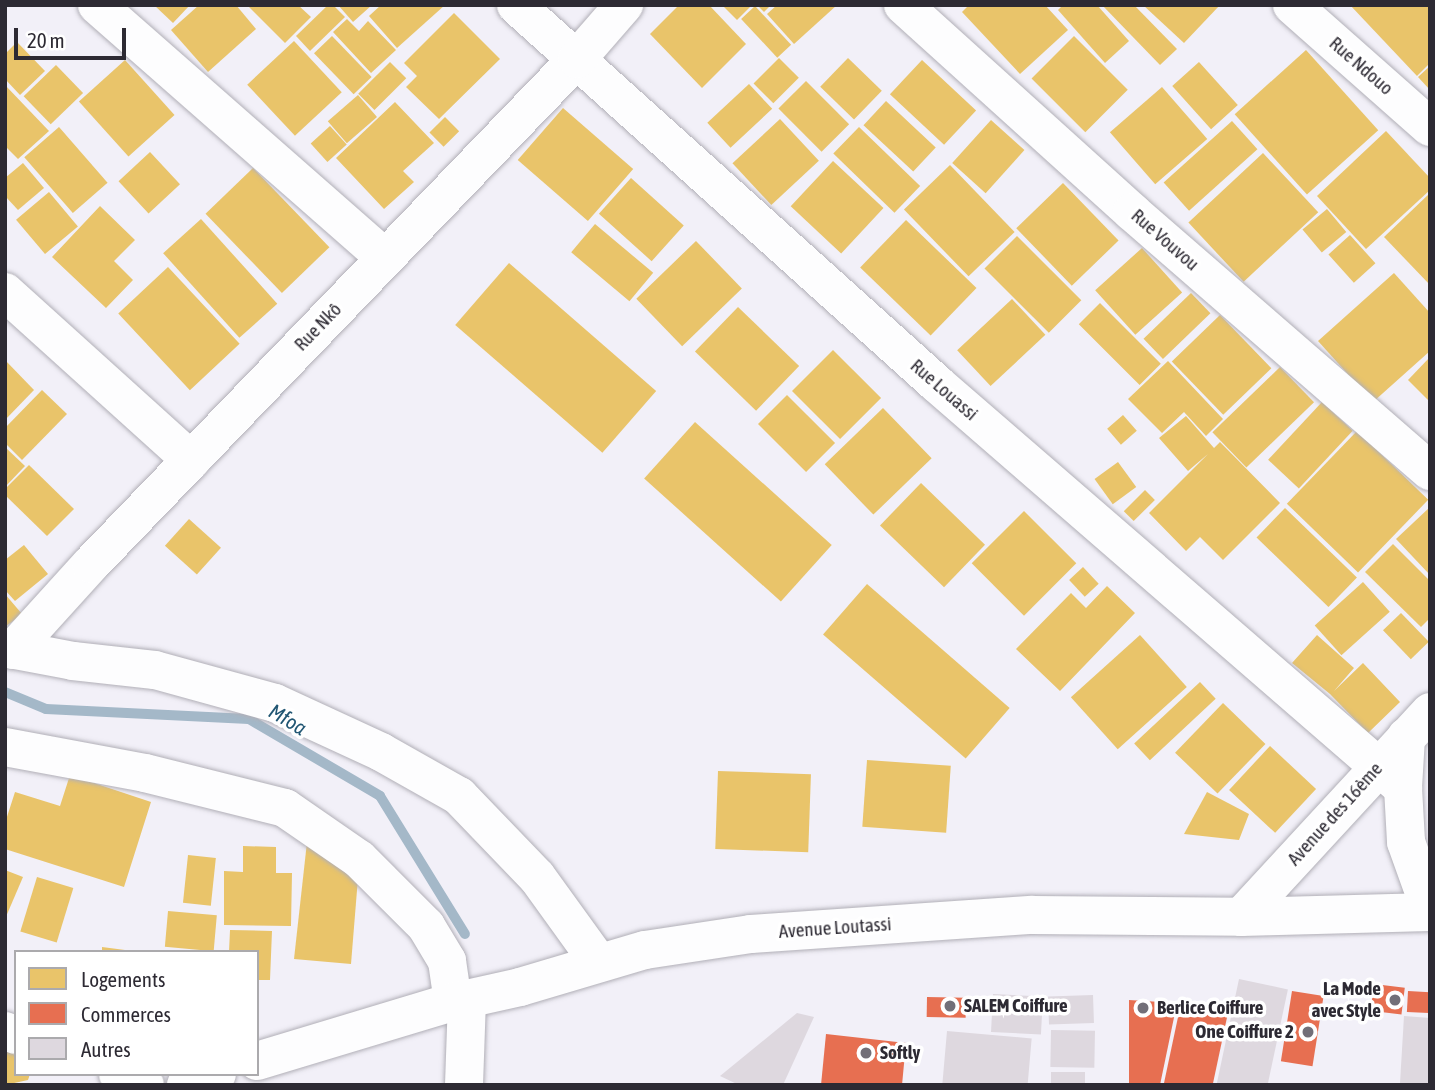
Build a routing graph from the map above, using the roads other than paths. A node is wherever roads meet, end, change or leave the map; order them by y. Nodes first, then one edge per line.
1 (97, 5) edge
2 (516, 5) edge
3 (624, 5) edge
4 (903, 5) edge
5 (1292, 5) edge
6 (577, 59) junction
7 (1430, 127) edge
8 (386, 258) junction
9 (5, 292) edge
10 (191, 460) junction
11 (1430, 471) edge
12 (9, 649) edge
13 (1418, 724) edge
14 (5, 747) edge
15 (1391, 777) junction
16 (1430, 910) edge
17 (1241, 917) junction
18 (599, 963) junction
19 (460, 1000) junction
20 (259, 1060) edge
21 (123, 1076) edge
22 (211, 1076) edge
23 (145, 1085) edge
24 (186, 1085) edge
25 (464, 1085) edge

1 - 8 street
2 - 6 street, Rue Louassi
3 - 6 street, Rue Nkô
4 - 11 street, Rue Vouvou
5 - 7 street, Rue Ndouo
6 - 8 street, Rue Nkô
6 - 15 street, Rue Louassi
8 - 10 street, Rue Nkô
9 - 10 street
10 - 12 street, Rue Nkô
12 - 18 street
13 - 15 street
14 - 19 street
15 - 16 street
15 - 17 street, Avenue des 16ème
16 - 17 street, Avenue Loutassi
17 - 18 street, Avenue Loutassi
18 - 19 street, Avenue Loutassi
19 - 20 street, Avenue Loutassi
19 - 25 street
21 - 23 street
22 - 24 street

